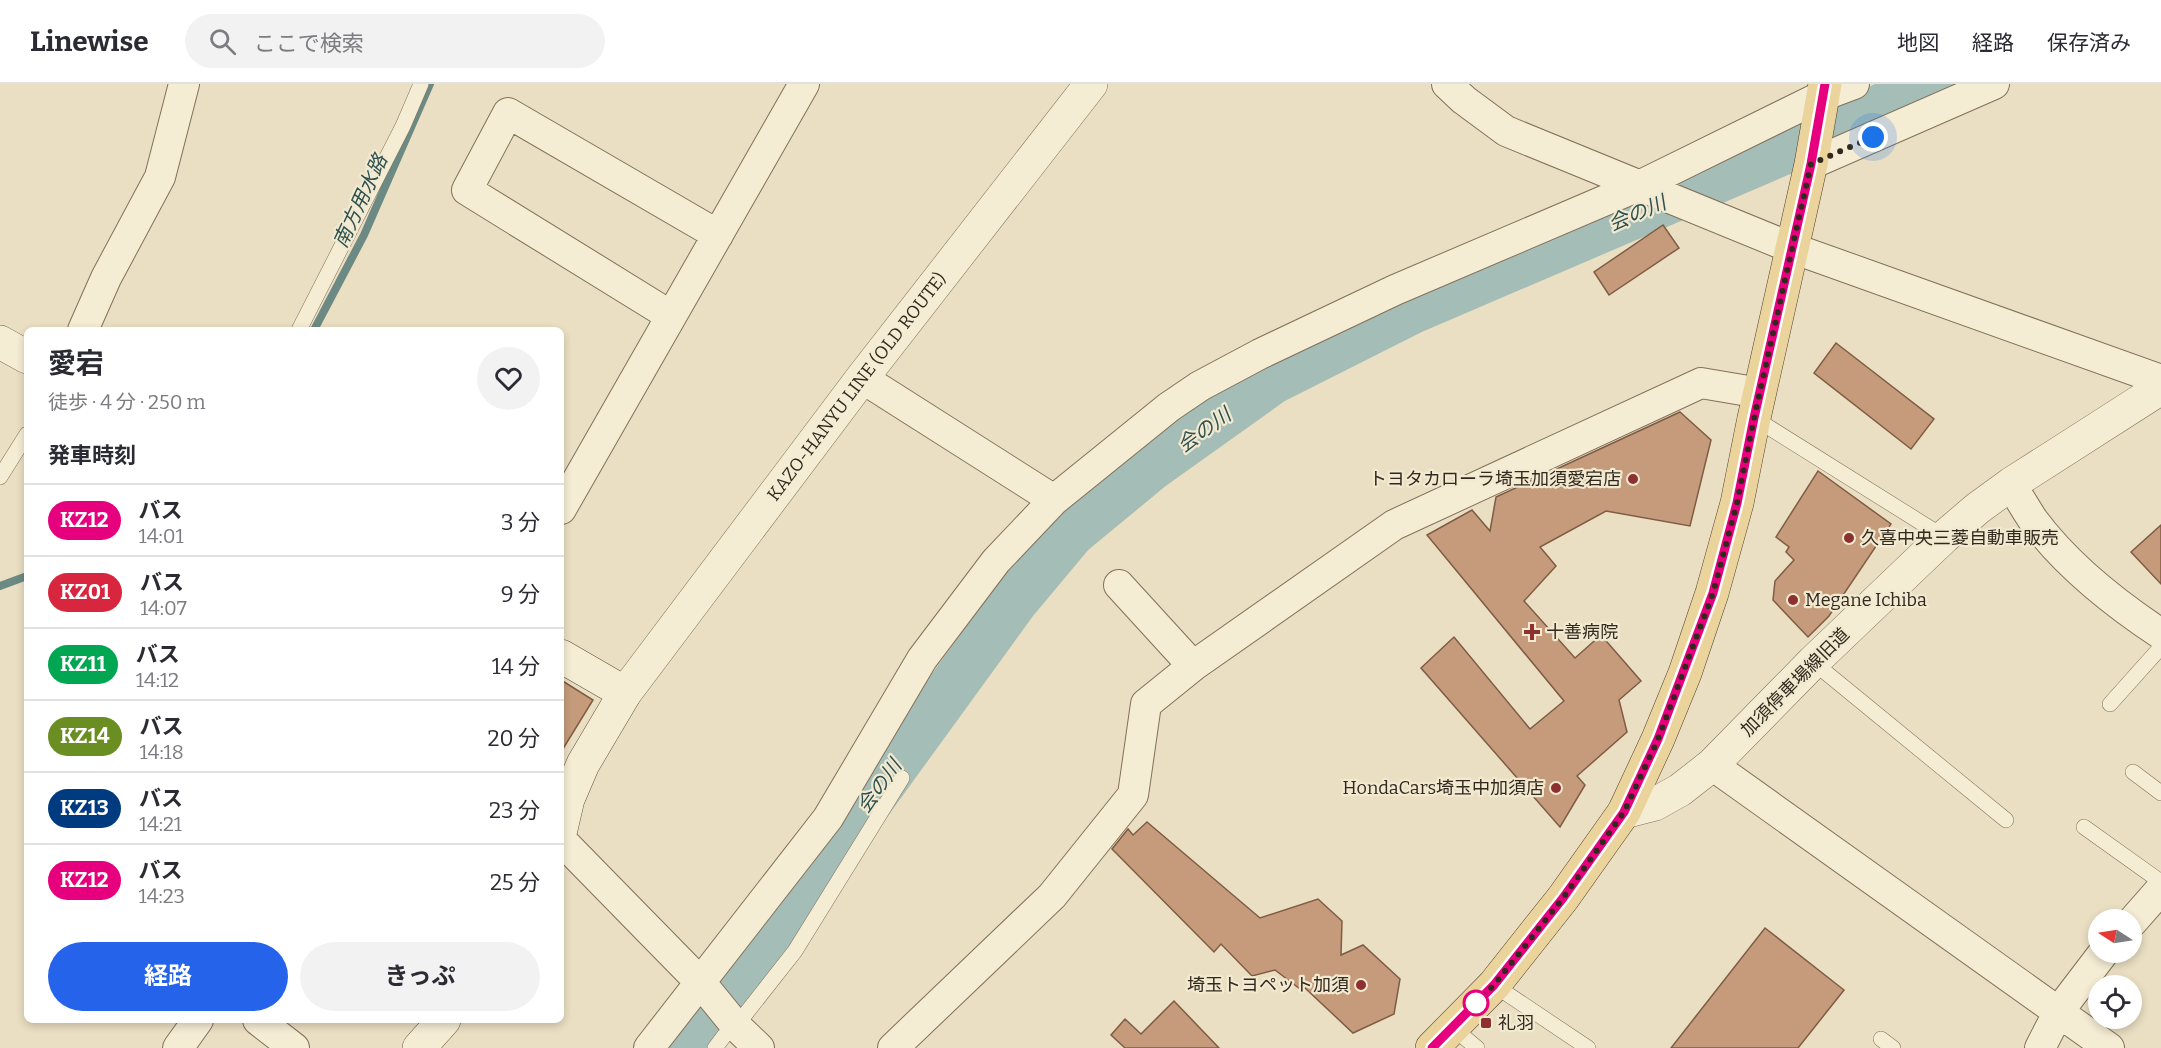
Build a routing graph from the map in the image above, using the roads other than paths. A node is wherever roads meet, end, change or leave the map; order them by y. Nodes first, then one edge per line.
1 (183, 84) edge
2 (421, 84) edge
3 (804, 84) edge
4 (1091, 84) edge
5 (1854, 84) edge
6 (1994, 84) edge
7 (1463, 89) edge
8 (1822, 98) edge
9 (1812, 157) junction
10 (1641, 185) junction
11 (718, 235) junction
12 (1792, 248) junction
13 (671, 316) junction
14 (84, 327) edge
15 (302, 327) edge
16 (0, 342) edge
17 (24, 355) edge
18 (862, 378) junction
19 (2161, 380) edge
20 (2161, 388) edge
21 (1757, 406) junction
22 (24, 439) edge
23 (0, 477) edge
24 (2010, 484) junction
25 (1054, 500) junction
26 (564, 504) edge
27 (1944, 537) junction
28 (1119, 585) dead end
29 (2161, 634) edge
30 (2161, 647) edge
31 (564, 658) edge
32 (1813, 662) junction
33 (1192, 666) junction
34 (625, 693) junction
35 (2110, 704) dead end
36 (1712, 765) junction
37 (2133, 772) dead end
38 (902, 778) dead end
39 (2161, 793) edge
40 (1624, 812) junction
41 (564, 816) edge
42 (2006, 820) dead end
43 (2084, 827) dead end
44 (564, 843) edge
45 (2161, 882) edge
46 (2161, 889) edge
47 (2142, 911) edge
48 (2096, 963) edge
49 (1494, 985) junction
50 (705, 988) junction
51 (2059, 1011) junction
52 (733, 1021) junction
53 (196, 1023) edge
54 (262, 1023) edge
55 (441, 1023) edge
56 (1454, 1041) edge
57 (178, 1048) edge
58 (294, 1048) edge
59 (419, 1048) edge
60 (649, 1048) edge
61 (715, 1048) edge
62 (759, 1048) edge
63 (893, 1048) edge
64 (1588, 1048) edge
65 (2040, 1048) edge
66 (2109, 1048) edge

1 - 14 street
2 - 15 lane
3 - 11 street
4 - 18 street, KAZO-HANYU LINE (OLD ROUTE)
5 - 8 street
6 - 9 street
7 - 10 street
8 - 9 main road
8 - 10 street
9 - 12 main road
10 - 12 street
10 - 25 street
11 - 13 street
11 - 13 street
12 - 19 street
12 - 21 main road
13 - 26 street
16 - 17 street
18 - 25 street
18 - 34 street, KAZO-HANYU LINE (OLD ROUTE)
20 - 24 street, 加須停車場線旧道
21 - 27 lane
21 - 33 street
21 - 40 main road
22 - 23 lane
24 - 27 street, 加須停車場線旧道
24 - 29 street
25 - 50 street
27 - 32 street, 加須停車場線旧道
28 - 33 street
30 - 35 lane
31 - 34 street
32 - 36 street, 加須停車場線旧道
32 - 42 lane
33 - 63 street
34 - 41 street, KAZO-HANYU LINE (OLD ROUTE)
36 - 40 street, 加須停車場線旧道
36 - 51 street
37 - 39 lane
38 - 52 lane
40 - 49 main road
43 - 45 lane
44 - 50 street
46 - 47 street
48 - 51 street
49 - 56 main road
49 - 64 lane
50 - 52 street
50 - 60 street
51 - 65 street
51 - 66 street
52 - 61 lane
52 - 62 street
53 - 57 street
54 - 58 street
55 - 59 street

